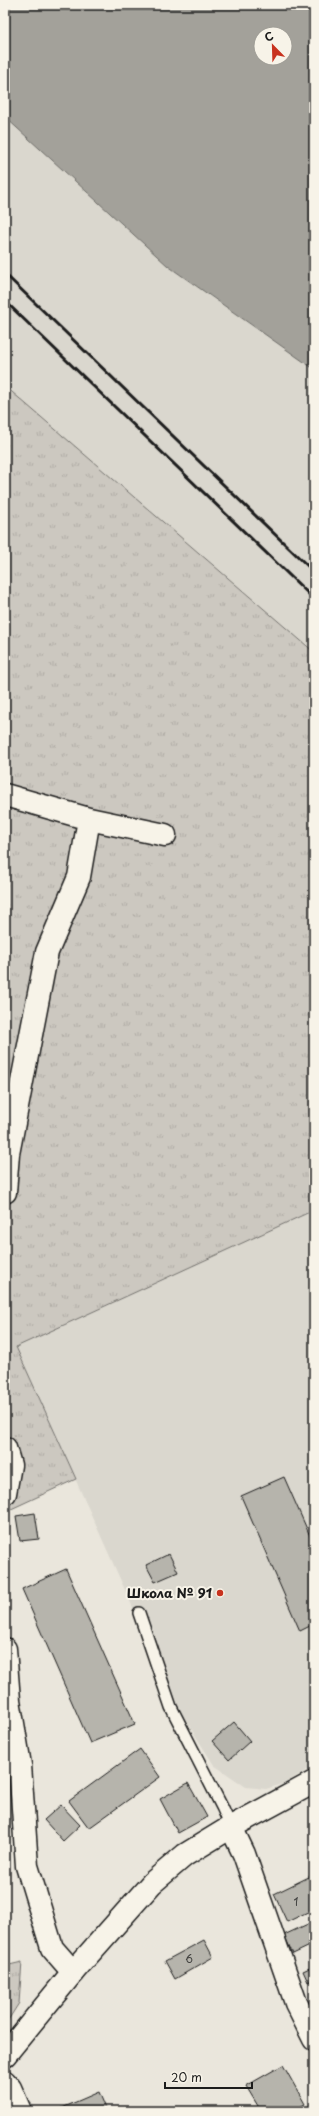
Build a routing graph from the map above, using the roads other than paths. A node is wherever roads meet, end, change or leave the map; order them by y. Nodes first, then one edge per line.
1 (5, 795) edge
2 (89, 819) junction
3 (165, 835) dead end
4 (5, 1192) edge
5 (5, 1448) edge
6 (5, 1493) edge
7 (139, 1613) dead end
8 (5, 1649) edge
9 (314, 1782) edge
10 (231, 1827) junction
11 (74, 1972) junction
12 (314, 2039) edge
13 (5, 2055) edge
14 (5, 2082) edge
15 (20, 2111) edge

1 - 2 street
2 - 3 street
2 - 4 street
5 - 6 street
7 - 10 lane
8 - 11 street
9 - 10 street
10 - 11 street
10 - 12 street
11 - 13 street
14 - 15 street

